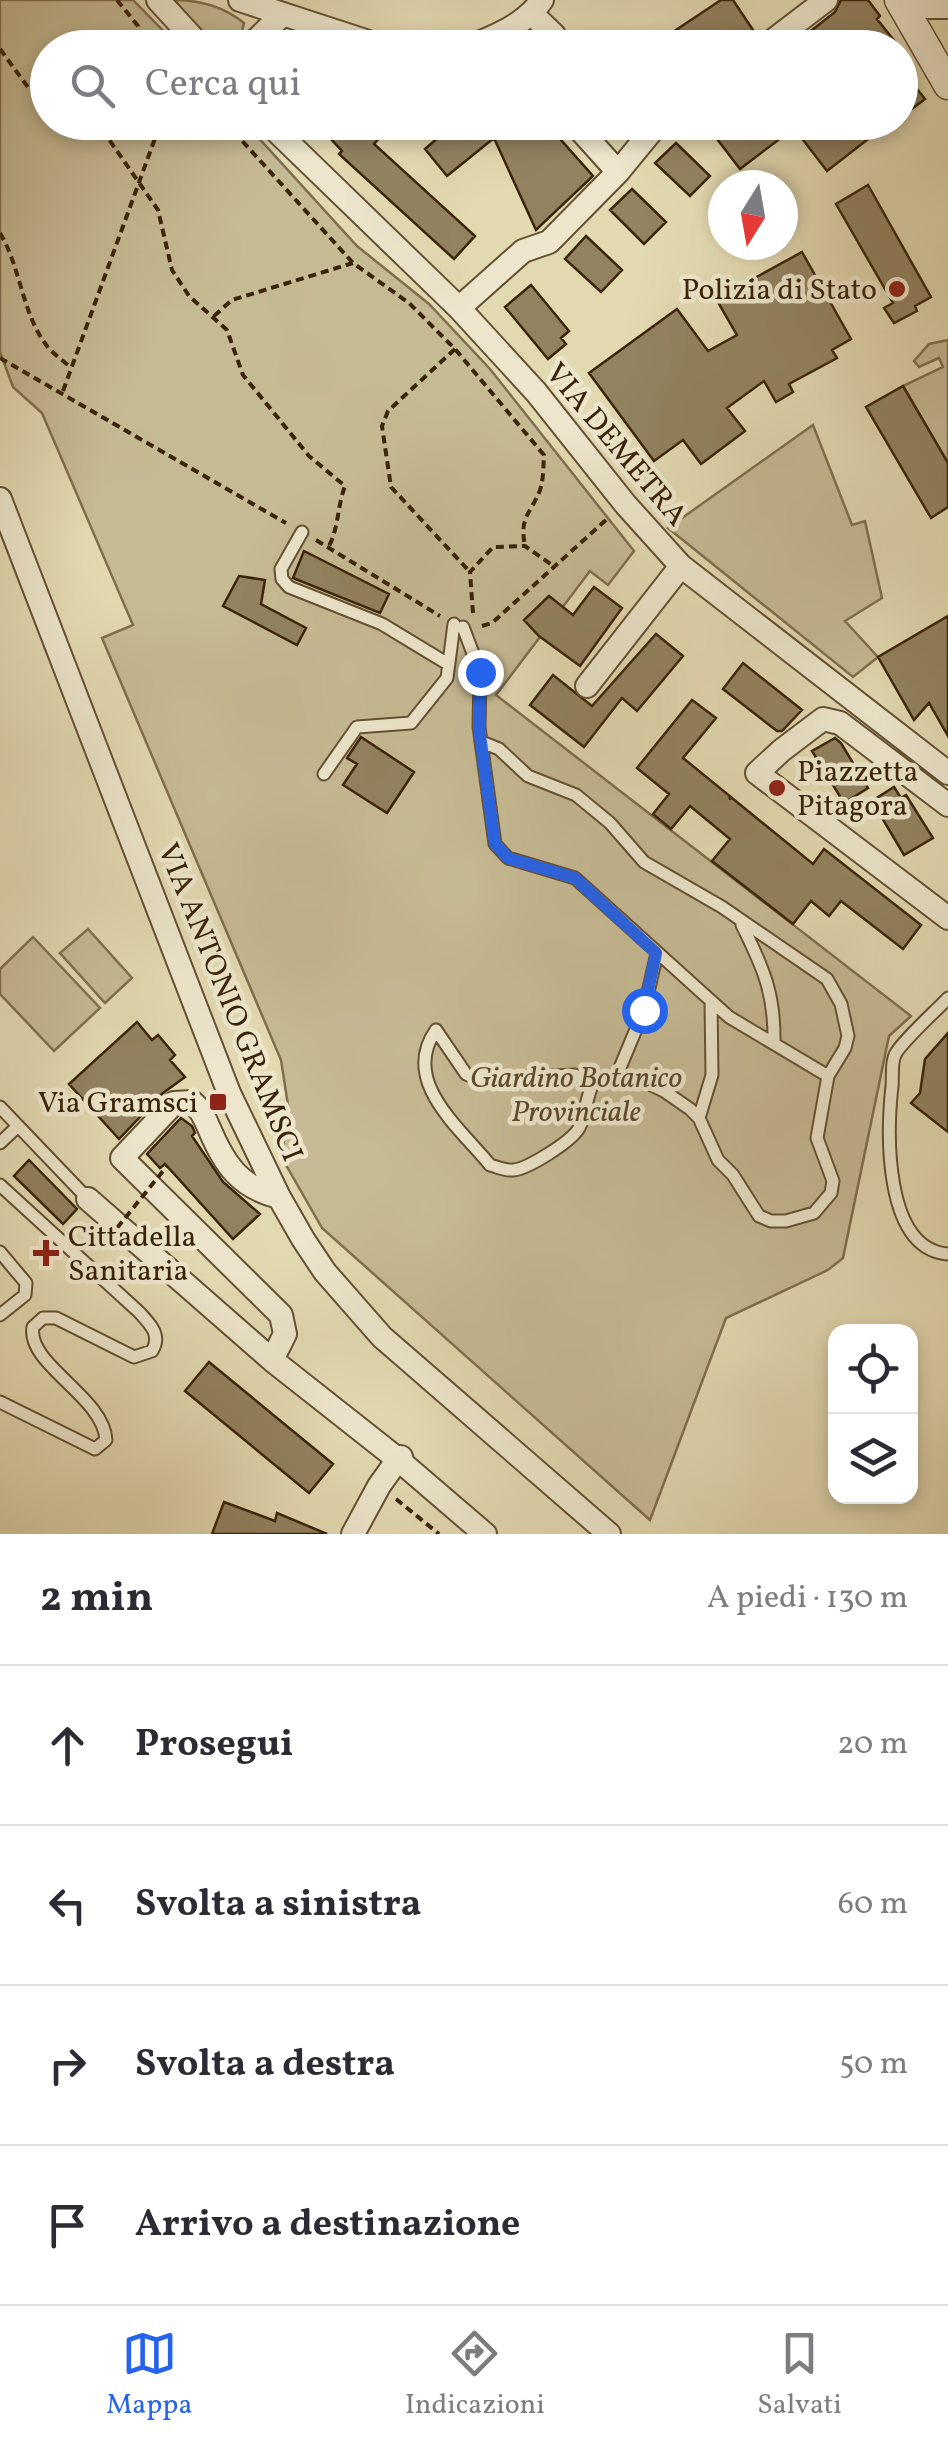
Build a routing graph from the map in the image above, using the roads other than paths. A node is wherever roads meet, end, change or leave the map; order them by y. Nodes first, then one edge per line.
1 (158, 0) edge
2 (240, 0) edge
3 (826, 0) edge
4 (901, 3) edge
5 (537, 7) edge
6 (948, 7) edge
7 (282, 15) junction
8 (186, 30) edge
9 (267, 30) edge
10 (330, 30) edge
11 (504, 30) edge
12 (551, 30) edge
13 (787, 30) edge
14 (916, 30) edge
15 (918, 33) edge
16 (948, 85) edge
17 (286, 140) edge
18 (589, 140) edge
19 (644, 140) edge
20 (618, 172) junction
21 (459, 308) junction
22 (0, 499) edge
23 (302, 532) road end
24 (681, 566) junction
25 (448, 664) junction
26 (587, 686) dead end
27 (482, 742) junction
28 (324, 774) dead end
29 (948, 774) edge
30 (948, 805) edge
31 (948, 918) edge
32 (741, 922) junction
33 (656, 953) junction
34 (948, 998) edge
35 (711, 1001) junction
36 (774, 1044) junction
37 (616, 1076) junction
38 (828, 1076) junction
39 (592, 1083) junction
40 (0, 1107) edge
41 (699, 1118) junction
42 (17, 1127) junction
43 (0, 1143) edge
44 (0, 1185) edge
45 (279, 1197) junction
46 (88, 1200) joint
47 (0, 1252) edge
48 (948, 1254) edge
49 (0, 1316) edge
50 (272, 1360) junction
51 (0, 1402) edge
52 (398, 1460) junction
53 (354, 1534) edge
54 (484, 1534) edge
55 (609, 1534) edge

1 - 8 street
2 - 7 street
3 - 13 street
4 - 6 street
4 - 14 street
5 - 11 street
5 - 12 street
7 - 9 street
7 - 10 street
15 - 16 street
17 - 21 street, VIA DEMETRA
18 - 20 street
19 - 20 street
20 - 21 street
21 - 24 street, VIA DEMETRA
22 - 45 street, VIA ANTONIO GRAMSCI
23 - 25 lane
24 - 26 street
24 - 29 street, VIA DEMETRA
25 - 27 lane
25 - 28 lane
27 - 32 lane
27 - 33 lane
30 - 31 street
32 - 36 lane
32 - 38 lane
33 - 35 lane
33 - 37 lane
34 - 48 lane
35 - 36 lane
35 - 41 lane
36 - 38 lane
37 - 39 lane
37 - 41 lane
38 - 41 lane
39 - 39 lane
40 - 42 lane
42 - 43 lane
42 - 46 lane
44 - 51 lane
45 - 50 street
45 - 55 street, VIA ANTONIO GRAMSCI
46 - 50 street
47 - 49 lane
50 - 52 street
52 - 53 street
52 - 54 street

